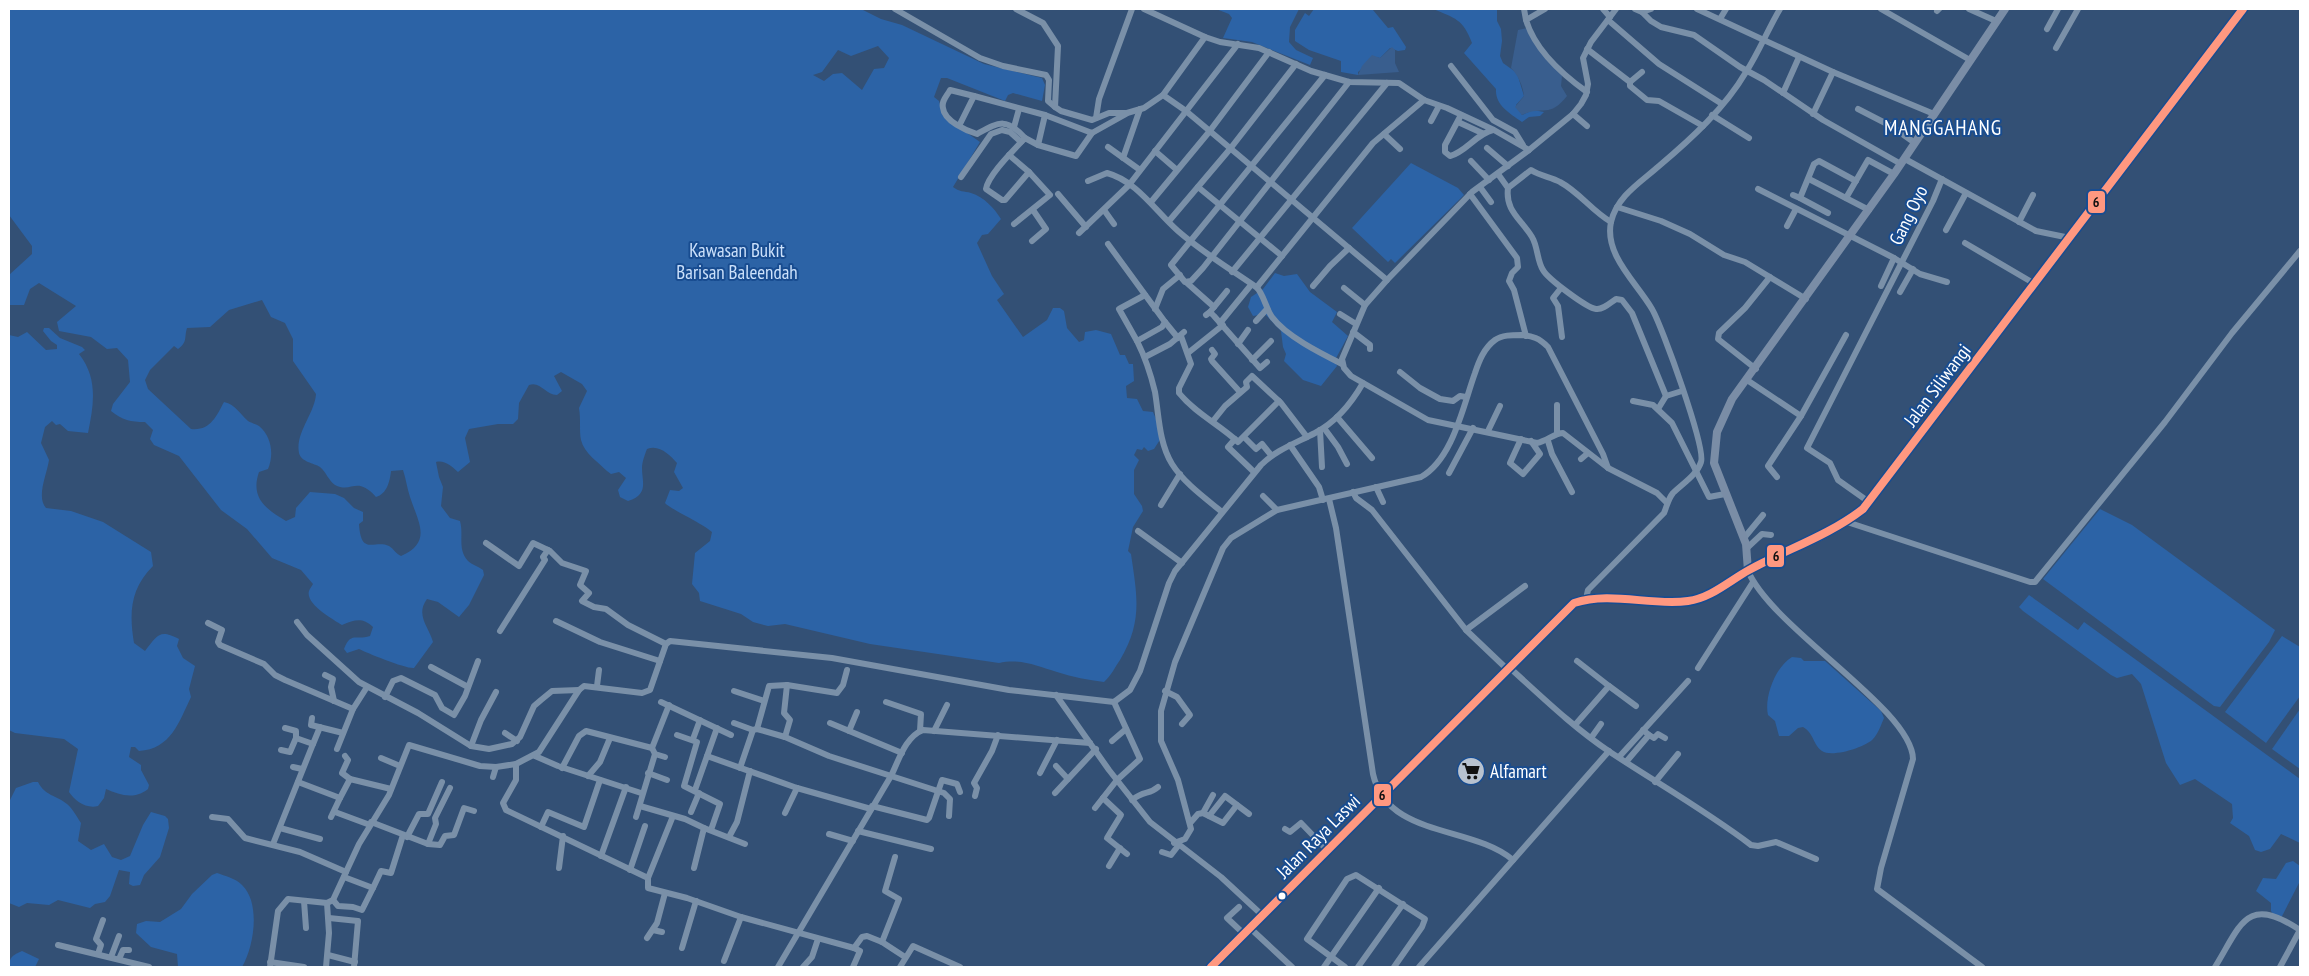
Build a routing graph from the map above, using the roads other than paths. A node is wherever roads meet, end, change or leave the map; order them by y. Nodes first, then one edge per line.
1 (1016, 9) edge
2 (1132, 9) edge
3 (1144, 9) edge
4 (1524, 9) edge
5 (1545, 9) edge
6 (1602, 9) edge
7 (1616, 9) edge
8 (1697, 9) edge
9 (1726, 9) edge
10 (1780, 9) edge
11 (1969, 9) edge
12 (2005, 9) edge
13 (2058, 9) edge
14 (2078, 9) edge
15 (2243, 9) edge
16 (899, 10) edge
17 (1885, 10) edge
18 (1643, 11) edge
19 (1609, 18) junction
20 (1526, 20) junction
21 (1720, 20) junction
22 (1996, 21) junction
23 (2047, 29) dead end
24 (1205, 37) junction
25 (1764, 40) junction
26 (1238, 44) junction
27 (2056, 48) dead end
28 (1587, 49) junction
29 (1269, 52) junction
30 (1799, 57) junction
31 (1970, 60) junction
32 (1296, 64) junction
33 (1451, 66) dead end
34 (1642, 72) dead end
35 (1747, 72) junction
36 (1833, 72) junction
37 (1325, 75) junction
38 (1349, 82) junction
39 (1630, 82) junction
40 (1387, 83) junction
41 (1587, 92) junction
42 (1784, 93) junction
43 (1163, 95) junction
44 (974, 96) junction
45 (1424, 100) junction
46 (1722, 104) junction
47 (1439, 106) junction
48 (1055, 107) junction
49 (1019, 109) junction
50 (1140, 109) junction
51 (1858, 109) dead end
52 (1186, 111) junction
53 (1127, 113) junction
54 (1573, 114) junction
55 (1813, 114) junction
56 (1934, 114) junction
57 (1045, 115) junction
58 (1712, 115) junction
59 (1096, 118) junction
60 (1459, 118) junction
61 (1431, 121) dead end
62 (959, 126) junction
63 (1587, 126) dead end
64 (1704, 126) junction
65 (1014, 127) junction
66 (1494, 130) junction
67 (1209, 132) junction
68 (1482, 133) junction
69 (1092, 134) junction
70 (1384, 134) junction
71 (1749, 138) dead end
72 (1023, 140) junction
73 (1915, 143) junction
74 (1038, 145) junction
75 (1523, 145) junction
76 (1108, 147) dead end
77 (1486, 148) dead end
78 (1230, 149) junction
79 (1400, 149) dead end
80 (1529, 150) junction
81 (1155, 151) junction
82 (1009, 155) junction
83 (1123, 158) junction
84 (1471, 161) dead end
85 (1903, 161) junction
86 (1508, 166) junction
87 (1251, 167) junction
88 (1140, 170) junction
89 (1177, 170) junction
90 (1029, 172) junction
91 (1498, 174) junction
92 (1894, 174) junction
93 (961, 177) dead end
94 (1808, 179) junction
95 (1942, 179) junction
96 (1489, 180) junction
97 (1088, 181) dead end
98 (1856, 181) junction
99 (1270, 183) junction
100 (1129, 185) junction
101 (1480, 186) junction
102 (1198, 187) junction
103 (1508, 188) junction
104 (1758, 189) dead end
105 (1966, 193) junction
106 (1058, 194) dead end
107 (1470, 194) junction
108 (2034, 194) dead end
109 (1793, 195) dead end
110 (1800, 198) junction
111 (1846, 198) junction
112 (1290, 200) junction
113 (1150, 202) junction
114 (1491, 202) dead end
115 (1220, 205) junction
116 (1617, 208) junction
117 (1796, 209) junction
118 (1033, 210) junction
119 (1104, 210) junction
120 (1868, 210) junction
121 (1828, 213) dead end
122 (1312, 218) junction
123 (1239, 221) junction
124 (1169, 222) junction
125 (1611, 222) junction
126 (2019, 222) junction
127 (1014, 224) dead end
128 (1114, 224) dead end
129 (1787, 226) dead end
130 (1086, 227) junction
131 (1946, 230) dead end
132 (1078, 233) dead end
133 (1850, 237) junction
134 (1260, 238) junction
135 (2070, 238) junction
136 (1190, 240) junction
137 (1032, 241) dead end
138 (1965, 243) dead end
139 (1108, 244) dead end
140 (1349, 248) junction
141 (2300, 251) edge
142 (1210, 256) junction
143 (1282, 256) junction
144 (1894, 258) junction
145 (1901, 263) junction
146 (1913, 269) junction
147 (1232, 272) junction
148 (1180, 275) junction
149 (1770, 277) junction
150 (1387, 280) junction
151 (1947, 282) dead end
152 (1187, 283) junction
153 (2036, 284) junction
154 (1254, 286) junction
155 (1313, 286) dead end
156 (1881, 286) dead end
157 (1344, 288) dead end
158 (1561, 288) junction
159 (1227, 291) dead end
160 (1900, 292) dead end
161 (1145, 295) junction
162 (1806, 299) junction
163 (1365, 304) junction
164 (1267, 308) junction
165 (1155, 309) junction
166 (1210, 312) junction
167 (1340, 314) dead end
168 (1164, 322) junction
169 (1256, 322) dead end
170 (1222, 324) junction
171 (1356, 324) junction
172 (1248, 330) dead end
173 (1353, 332) junction
174 (1181, 335) junction
175 (1846, 335) dead end
176 (1526, 336) junction
177 (1562, 337) dead end
178 (1137, 341) junction
179 (1270, 341) dead end
180 (1238, 344) junction
181 (1370, 349) dead end
182 (1212, 350) dead end
183 (1188, 353) junction
184 (1145, 357) junction
185 (1252, 360) junction
186 (1267, 362) dead end
187 (1342, 364) junction
188 (1756, 368) junction
189 (1400, 372) dead end
190 (1747, 380) junction
191 (1363, 383) junction
192 (1682, 391) junction
193 (1240, 392) junction
194 (1666, 396) junction
195 (1466, 397) junction
196 (1633, 401) dead end
197 (1280, 402) junction
198 (1557, 404) dead end
199 (1500, 406) dead end
200 (1658, 409) junction
201 (1801, 416) junction
202 (1337, 417) junction
203 (1213, 421) junction
204 (1452, 425) junction
205 (1473, 428) junction
206 (1320, 430) junction
207 (1488, 432) junction
208 (1557, 434) junction
209 (1244, 437) junction
210 (1307, 437) junction
211 (1235, 439) junction
212 (1521, 439) junction
213 (1531, 441) junction
214 (1548, 441) junction
215 (1290, 445) junction
216 (1588, 453) junction
217 (1271, 455) junction
218 (1372, 458) dead end
219 (1581, 459) dead end
220 (1347, 464) dead end
221 (1322, 467) dead end
222 (1608, 468) junction
223 (1696, 471) junction
224 (1254, 472) junction
225 (1449, 473) dead end
226 (1180, 474) junction
227 (1777, 477) dead end
228 (1376, 487) junction
229 (1353, 492) junction
230 (1572, 492) dead end
231 (1725, 494) junction
232 (1264, 496) dead end
233 (1326, 500) junction
234 (1383, 502) dead end
235 (1667, 502) junction
236 (1869, 502) junction
237 (1161, 505) dead end
238 (1277, 510) junction
239 (1222, 512) junction
240 (1763, 515) dead end
241 (1847, 522) junction
242 (1138, 531) dead end
243 (1771, 535) dead end
244 (1744, 538) junction
245 (486, 543) dead end
246 (1747, 548) junction
247 (548, 550) junction
248 (1182, 563) junction
249 (1748, 571) junction
250 (1753, 582) junction
251 (1525, 586) dead end
252 (1587, 594) junction
253 (556, 621) dead end
254 (297, 622) dead end
255 (208, 623) dead end
256 (500, 631) dead end
257 (1466, 631) junction
258 (666, 644) junction
259 (478, 661) dead end
260 (660, 661) junction
261 (1577, 661) dead end
262 (431, 667) dead end
263 (1698, 668) dead end
264 (600, 670) dead end
265 (847, 670) dead end
266 (1508, 670) junction
267 (326, 675) dead end
268 (1688, 681) dead end
269 (787, 685) junction
270 (597, 686) junction
271 (1609, 686) junction
272 (367, 687) junction
273 (468, 687) junction
274 (579, 690) junction
275 (734, 691) dead end
276 (1165, 691) junction
277 (496, 692) dead end
278 (1056, 695) junction
279 (385, 697) junction
280 (764, 700) junction
281 (334, 701) junction
282 (661, 702) dead end
283 (886, 702) dead end
284 (1114, 702) junction
285 (669, 705) junction
286 (947, 705) dead end
287 (1636, 706) dead end
288 (354, 709) junction
289 (857, 712) dead end
290 (312, 718) dead end
291 (700, 720) junction
292 (734, 723) dead end
293 (830, 723) dead end
294 (1182, 724) dead end
295 (1601, 724) dead end
296 (1575, 725) junction
297 (320, 726) junction
298 (285, 728) dead end
299 (717, 728) junction
300 (1126, 729) junction
301 (755, 730) junction
302 (849, 731) junction
303 (920, 731) junction
304 (934, 731) junction
305 (343, 733) junction
306 (505, 733) dead end
307 (1646, 733) junction
308 (677, 735) dead end
309 (731, 735) dead end
310 (998, 735) junction
311 (785, 737) junction
312 (296, 738) junction
313 (610, 738) junction
314 (1591, 738) junction
315 (1665, 738) dead end
316 (693, 739) junction
317 (1057, 740) junction
318 (516, 741) junction
319 (1112, 741) dead end
320 (1090, 743) junction
321 (313, 744) junction
322 (471, 746) junction
323 (337, 749) dead end
324 (281, 750) dead end
325 (1096, 750) junction
326 (653, 751) junction
327 (1610, 751) junction
328 (902, 753) junction
329 (1678, 754) dead end
330 (345, 756) dead end
331 (535, 756) junction
332 (707, 756) junction
333 (1619, 757) junction
334 (381, 758) dead end
335 (665, 758) dead end
336 (1626, 762) junction
337 (516, 764) junction
338 (293, 766) dead end
339 (400, 766) junction
340 (1056, 766) dead end
341 (496, 767) junction
342 (562, 768) junction
343 (740, 768) junction
344 (302, 769) junction
345 (750, 772) junction
346 (648, 773) junction
347 (1040, 773) dead end
348 (887, 775) junction
349 (588, 776) junction
350 (493, 777) dead end
351 (350, 779) junction
352 (1068, 779) junction
353 (600, 780) junction
354 (667, 780) dead end
355 (1117, 780) junction
356 (298, 782) junction
357 (442, 782) dead end
358 (1655, 782) junction
359 (626, 787) junction
360 (1158, 787) dead end
361 (450, 788) dead end
362 (796, 788) junction
363 (391, 790) junction
364 (697, 792) junction
365 (960, 792) dead end
366 (642, 793) junction
367 (938, 794) junction
368 (1055, 794) dead end
369 (1213, 795) dead end
370 (1382, 795) junction
371 (975, 796) dead end
372 (340, 798) junction
373 (1103, 798) junction
374 (1132, 800) junction
375 (1237, 805) junction
376 (640, 806) junction
377 (872, 808) junction
378 (1095, 808) dead end
379 (474, 812) dead end
380 (692, 812) dead end
381 (785, 813) dead end
382 (1249, 814) dead end
383 (1206, 815) junction
384 (673, 816) junction
385 (949, 816) dead end
386 (212, 817) dead end
387 (636, 818) dead end
388 (1191, 822) junction
389 (371, 823) junction
390 (645, 826) dead end
391 (541, 827) junction
392 (280, 828) junction
393 (704, 828) junction
394 (1285, 829) dead end
395 (711, 830) junction
396 (858, 831) junction
397 (829, 834) dead end
398 (405, 836) junction
399 (563, 836) junction
400 (729, 837) junction
401 (320, 839) dead end
402 (853, 841) junction
403 (273, 844) junction
404 (428, 844) junction
405 (745, 844) dead end
406 (1176, 844) junction
407 (1120, 848) junction
408 (931, 849) dead end
409 (1327, 850) junction
410 (1162, 852) dead end
411 (1127, 854) dead end
412 (601, 856) junction
413 (895, 857) dead end
414 (1816, 858) dead end
415 (1513, 860) junction
416 (1109, 866) dead end
417 (559, 868) dead end
418 (694, 868) dead end
419 (630, 870) junction
420 (345, 874) junction
421 (648, 878) junction
422 (373, 888) junction
423 (1379, 888) junction
424 (665, 893) junction
425 (304, 901) junction
426 (330, 901) junction
427 (696, 901) junction
428 (1403, 904) junction
429 (1239, 906) dead end
430 (362, 910) junction
431 (1262, 915) junction
432 (741, 917) junction
433 (329, 918) junction
434 (103, 920) dead end
435 (358, 921) junction
436 (306, 928) dead end
437 (653, 930) junction
438 (2300, 930) edge
439 (1247, 931) junction
440 (662, 932) dead end
441 (798, 932) junction
442 (119, 936) dead end
443 (647, 938) dead end
444 (818, 939) junction
445 (882, 942) junction
446 (58, 945) dead end
447 (682, 948) dead end
448 (854, 948) junction
449 (129, 950) dead end
450 (98, 954) junction
451 (328, 955) junction
452 (111, 957) junction
453 (905, 957) junction
454 (1331, 958) junction
455 (119, 959) junction
456 (724, 961) dead end
457 (270, 965) edge
458 (355, 965) edge
459 (149, 967) edge
460 (304, 967) edge
461 (326, 967) edge
462 (778, 967) edge
463 (803, 967) edge
464 (853, 967) edge
465 (900, 967) edge
466 (960, 967) edge
467 (1211, 967) edge
468 (1292, 967) edge
469 (1324, 967) edge
470 (1345, 967) edge
471 (1358, 967) edge
472 (1394, 967) edge
473 (1419, 967) edge
474 (1982, 967) edge
475 (2216, 967) edge
476 (2280, 967) edge

1 - 48 street
2 - 59 street
3 - 24 street
4 - 20 street
5 - 20 street
6 - 19 street
7 - 19 street
8 - 21 street
9 - 21 street
10 - 25 street
11 - 22 street
12 - 22 main road
13 - 23 street
14 - 27 street
15 - 135 main road, Jalan Siliwangi
16 - 48 street
17 - 31 street
18 - 35 street
19 - 28 street
19 - 46 street
20 - 41 street
21 - 25 street
22 - 31 main road
24 - 26 street
24 - 43 street
25 - 30 street
25 - 35 street
26 - 29 street
26 - 52 street
28 - 39 street
28 - 41 street
29 - 32 street
29 - 67 street
30 - 36 street
30 - 42 street
31 - 56 main road
32 - 37 street
32 - 78 street
33 - 75 street
34 - 39 street
35 - 42 street
35 - 46 street
36 - 55 street
36 - 56 street
37 - 38 street
37 - 87 street
38 - 40 street
38 - 99 street
39 - 64 street
40 - 45 street
40 - 112 street
41 - 54 street
42 - 55 street
43 - 50 street
43 - 52 street
44 - 49 street
44 - 62 street
44 - 62 street
45 - 47 street
45 - 70 street
46 - 58 street
47 - 60 street
47 - 61 street
48 - 59 street
49 - 57 street
49 - 65 street
50 - 53 street
50 - 83 street
51 - 73 street
52 - 67 street
52 - 81 street
53 - 59 street
53 - 69 street
54 - 63 street
54 - 80 street
55 - 85 street
56 - 73 main road
57 - 69 street
57 - 74 street
58 - 64 street
58 - 71 street
60 - 66 street
60 - 68 street
60 - 68 street
62 - 65 street
64 - 116 street
65 - 72 street
66 - 68 street
66 - 75 street
67 - 78 street
67 - 89 street
69 - 74 street
70 - 79 street
70 - 122 street
72 - 74 street
72 - 82 street
72 - 93 street
73 - 85 main road
75 - 80 street
76 - 83 street
77 - 86 street
78 - 87 street
78 - 102 street
80 - 86 street
81 - 88 street
81 - 89 street
82 - 90 street
82 - 90 street
83 - 88 street
84 - 96 street
85 - 92 main road
85 - 95 street
86 - 91 street
87 - 99 street
87 - 115 street
88 - 100 street
89 - 113 street
90 - 118 street
91 - 96 street
91 - 103 street
92 - 98 street
92 - 120 main road
94 - 98 street
94 - 110 street
94 - 111 street
95 - 105 street
95 - 145 street, Gang Oyo
96 - 101 street
97 - 100 street
98 - 111 street
99 - 112 street
99 - 123 street
100 - 113 street
100 - 119 street
101 - 107 street
101 - 114 street
102 - 115 street
102 - 124 street
103 - 125 street
103 - 158 street
104 - 117 street
105 - 126 street
105 - 131 street
106 - 130 street
107 - 150 street
107 - 176 street
108 - 126 street
109 - 110 street
110 - 121 street
111 - 120 street
112 - 122 street
112 - 134 street
113 - 124 street
115 - 123 street
115 - 136 street
116 - 125 street
116 - 149 street
117 - 129 street
117 - 133 street
118 - 127 street
118 - 137 street
119 - 128 street
119 - 130 street
120 - 133 main road
122 - 140 street
122 - 143 street
123 - 134 street
123 - 142 street
124 - 136 street
125 - 192 street
126 - 135 street
130 - 132 street
133 - 144 street
133 - 162 main road
134 - 143 street
134 - 147 street
135 - 153 main road, Jalan Siliwangi
136 - 142 street
136 - 148 street
138 - 153 street
139 - 161 street
140 - 150 street
140 - 155 street
141 - 241 street
142 - 147 street
142 - 152 street
143 - 154 street
144 - 145 street
144 - 156 street
145 - 146 street
145 - 236 street, Gang Oyo
146 - 151 street
146 - 160 street
147 - 154 street
148 - 152 street
148 - 165 street
149 - 162 street
149 - 188 street
150 - 163 street
152 - 166 street
153 - 236 main road, Jalan Siliwangi
154 - 164 street
154 - 170 street
157 - 163 street
158 - 177 street
158 - 194 street
159 - 166 street
161 - 165 street
161 - 178 street
162 - 188 main road
163 - 171 street
164 - 169 street
164 - 187 street
165 - 168 street
166 - 170 street
167 - 171 street
168 - 174 street
168 - 178 street
170 - 180 street
170 - 183 street
171 - 173 street
172 - 180 street
173 - 181 street
173 - 187 street
174 - 183 street
174 - 184 street
175 - 201 street
176 - 195 street
176 - 222 street
178 - 184 street
179 - 185 street
180 - 185 street
182 - 193 street
183 - 203 street
184 - 226 street
185 - 186 street
187 - 191 street
188 - 190 main road
189 - 195 street
190 - 201 street
190 - 231 main road
191 - 202 street
191 - 204 street
192 - 194 street
192 - 223 street
193 - 197 street
193 - 203 street
194 - 200 street
195 - 204 street
196 - 200 street
197 - 209 street
197 - 210 street
198 - 208 street
199 - 207 street
200 - 223 street
201 - 227 street
202 - 206 street
202 - 218 street
203 - 211 street
204 - 205 street
204 - 228 street
205 - 207 street
205 - 225 street
206 - 210 street
206 - 220 street
206 - 221 street
207 - 212 street
208 - 214 street
208 - 216 street
209 - 211 street
209 - 217 street
210 - 215 street
211 - 224 street
212 - 213 street
212 - 213 street
213 - 214 street
214 - 230 street
215 - 217 street
215 - 233 street
216 - 219 street
216 - 222 street
217 - 224 street
222 - 235 street
223 - 231 street
223 - 235 street
224 - 239 street
226 - 237 street
226 - 239 street
228 - 229 street
228 - 234 street
229 - 233 street
229 - 257 street
231 - 244 main road
232 - 238 street
233 - 238 street
233 - 370 street
235 - 252 street
236 - 241 main road, Jalan Siliwangi
238 - 276 street
239 - 248 street
240 - 244 street
241 - 249 main road, Jalan Siliwangi
242 - 248 street
243 - 246 street
244 - 246 main road
245 - 247 street
246 - 249 main road
247 - 256 street
247 - 258 street
248 - 284 street
249 - 250 street
249 - 252 main road
250 - 263 street
250 - 474 street
251 - 257 street
252 - 266 main road, Jalan Raya Laswi
253 - 260 street
254 - 272 street
255 - 281 street
257 - 266 street
258 - 260 street
258 - 278 street
259 - 273 street
260 - 270 street
261 - 271 street
262 - 273 street
264 - 270 street
265 - 269 street
266 - 296 street
266 - 370 main road, Jalan Raya Laswi
267 - 281 street
268 - 307 street
269 - 280 street
269 - 311 street
270 - 274 street
271 - 287 street
271 - 296 street
272 - 279 street
272 - 288 street
273 - 279 street
274 - 318 street
274 - 331 street
275 - 280 street
276 - 294 street
276 - 388 street
277 - 322 street
278 - 284 street
278 - 320 street
279 - 322 street
280 - 301 street
281 - 288 street
282 - 285 street
283 - 303 street
284 - 300 street
285 - 291 street
285 - 326 street
286 - 304 street
288 - 305 street
289 - 302 street
290 - 297 street
291 - 299 street
291 - 316 street
292 - 301 street
293 - 302 street
295 - 314 street
296 - 314 street
297 - 305 street
297 - 321 street
298 - 312 street
299 - 309 street
299 - 332 street
300 - 319 street
300 - 355 street
301 - 311 street
301 - 343 street
302 - 328 street
303 - 304 street
303 - 328 street
304 - 310 street
305 - 323 street
306 - 318 street
307 - 315 street
307 - 333 street
307 - 336 street
308 - 316 street
310 - 317 street
310 - 371 street
311 - 348 street
312 - 321 street
312 - 324 street
313 - 326 street
313 - 342 street
313 - 349 street
314 - 327 street
316 - 364 street
317 - 320 street
317 - 347 street
318 - 322 street
320 - 325 street
321 - 344 street
325 - 352 street
325 - 355 street
326 - 335 street
326 - 346 street
327 - 333 street
327 - 415 street
328 - 348 street
329 - 358 street
330 - 351 street
331 - 337 street
331 - 342 street
332 - 343 street
332 - 364 street
333 - 336 street
334 - 339 street
336 - 358 street
337 - 341 street
337 - 391 street
338 - 344 street
339 - 341 street
339 - 363 street
340 - 352 street
341 - 350 street
342 - 349 street
343 - 345 street
344 - 356 street
345 - 362 street
345 - 400 street
346 - 354 street
346 - 366 street
348 - 367 street
348 - 377 street
349 - 353 street
351 - 363 street
351 - 372 street
352 - 368 street
353 - 359 street
353 - 391 street
355 - 373 street
355 - 374 street
356 - 372 street
356 - 392 street
357 - 398 street
358 - 414 street
359 - 366 street
359 - 412 street
360 - 374 street
361 - 404 street
362 - 377 street
362 - 381 street
363 - 389 street
364 - 380 street
364 - 395 street
365 - 367 street
366 - 376 street
367 - 377 street
367 - 385 street
369 - 383 street
370 - 409 main road, Jalan Raya Laswi
370 - 415 street
372 - 389 street
373 - 378 street
373 - 407 street
374 - 406 street
375 - 382 street
375 - 383 street
375 - 383 street
376 - 384 street
376 - 387 street
377 - 396 street
379 - 404 street
383 - 388 street
384 - 393 street
384 - 421 street
386 - 403 street
388 - 406 street
389 - 398 street
389 - 420 street
390 - 419 street
391 - 399 street
392 - 401 street
392 - 403 street
393 - 395 street
393 - 418 street
394 - 409 street
395 - 400 street
396 - 402 street
396 - 408 street
397 - 402 street
398 - 404 street
398 - 422 street
399 - 412 street
399 - 417 street
400 - 405 street
402 - 441 street
403 - 420 street
406 - 410 street
406 - 431 street
407 - 411 street
407 - 416 street
409 - 431 main road, Jalan Raya Laswi
412 - 419 street
413 - 445 street
415 - 473 street
419 - 421 street
420 - 422 street
420 - 426 street
421 - 424 street
422 - 430 street
423 - 428 street
423 - 454 street
423 - 454 street
424 - 427 street
424 - 437 street
425 - 426 street
425 - 436 street
425 - 457 street
426 - 430 street
426 - 433 street
427 - 432 street
427 - 447 street
428 - 471 street
428 - 472 street
429 - 439 street
430 - 435 street
431 - 439 main road, Jalan Raya Laswi
432 - 441 street
432 - 456 street
433 - 435 street
433 - 451 street
434 - 450 street
435 - 458 street
437 - 440 street
437 - 443 street
438 - 475 street
438 - 476 street
439 - 467 main road, Jalan Raya Laswi
439 - 468 street
441 - 444 street
441 - 462 street
442 - 452 street
444 - 448 street
444 - 463 street
445 - 448 street
445 - 453 street
446 - 450 street
448 - 464 street
449 - 455 street
450 - 452 street
451 - 458 street
451 - 461 street
452 - 455 street
453 - 465 street
453 - 466 street
454 - 469 street
454 - 470 street
455 - 459 street
457 - 460 street

